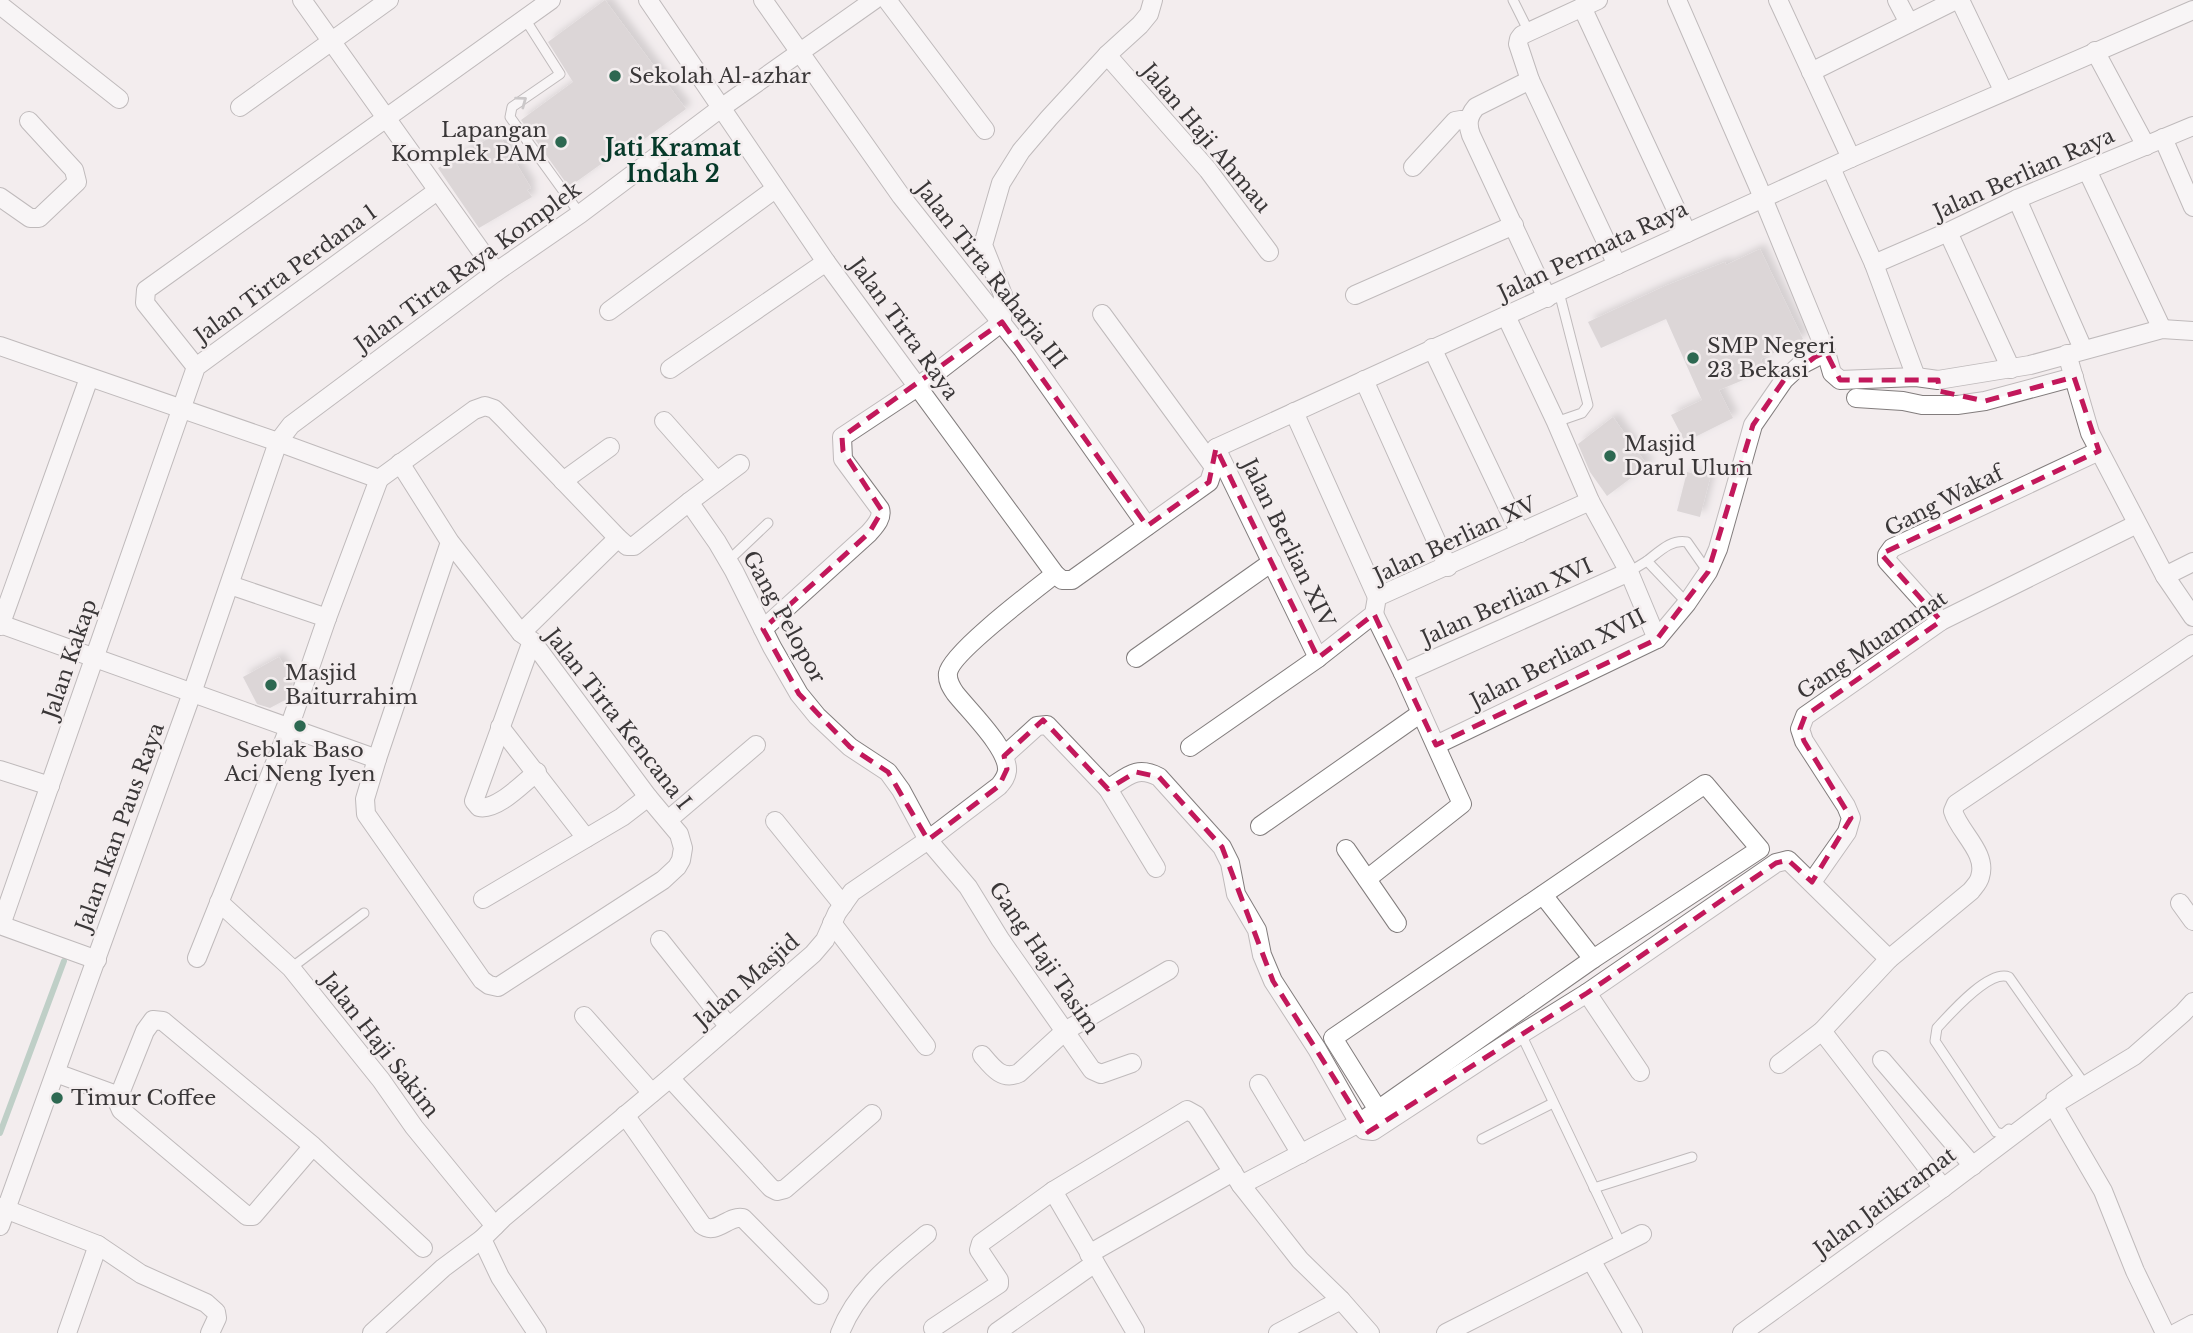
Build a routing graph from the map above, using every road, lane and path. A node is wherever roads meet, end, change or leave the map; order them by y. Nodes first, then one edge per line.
1 (302, 0) edge
2 (389, 0) edge
3 (551, 0) edge
4 (648, 0) edge
5 (763, 0) edge
6 (874, 0) edge
7 (887, 0) edge
8 (1153, 0) edge
9 (1513, 0) edge
10 (1677, 0) edge
11 (1779, 0) edge
12 (1898, 0) edge
13 (1958, 0) edge
14 (1590, 3) edge
15 (0, 5) edge
16 (2193, 10) edge
17 (525, 19) junction
18 (1909, 23) junction
19 (1529, 32) junction
20 (331, 42) junction
21 (800, 51) junction
22 (2095, 51) junction
23 (1107, 55) junction
24 (1811, 72) junction
25 (1530, 80) junction
26 (2003, 90) junction
27 (119, 99) dead end
28 (240, 107) dead end
29 (721, 108) junction
30 (387, 118) junction
31 (29, 121) dead end
32 (1468, 121) junction
33 (2193, 126) edge
34 (985, 130) dead end
35 (2163, 138) junction
36 (2146, 146) junction
37 (1851, 158) junction
38 (1413, 167) dead end
39 (1831, 168) junction
40 (2087, 170) junction
41 (775, 189) junction
42 (437, 191) junction
43 (0, 197) edge
44 (1763, 198) junction
45 (2017, 199) junction
46 (2193, 207) edge
47 (580, 214) junction
48 (1514, 225) junction
49 (1948, 232) junction
50 (1687, 233) junction
51 (1269, 252) dead end
52 (826, 262) junction
53 (1874, 264) junction
54 (1616, 265) junction
55 (496, 272) junction
56 (1355, 295) dead end
57 (1553, 295) junction
58 (609, 310) dead end
59 (1102, 314) dead end
60 (1506, 316) junction
61 (1002, 322) junction
62 (2162, 329) junction
63 (2193, 331) edge
64 (0, 346) edge
65 (1432, 348) junction
66 (2075, 351) junction
67 (1826, 352) junction
68 (196, 367) junction
69 (670, 369) dead end
70 (2011, 369) junction
71 (1916, 377) junction
72 (2074, 377) junction
73 (89, 378) junction
74 (1364, 380) junction
75 (1938, 380) junction
76 (919, 386) junction
77 (1856, 398) dead end
78 (1985, 401) junction
79 (182, 408) junction
80 (1294, 412) junction
81 (664, 421) dead end
82 (1556, 422) junction
83 (278, 442) junction
84 (610, 447) dead end
85 (1216, 448) junction
86 (2099, 451) junction
87 (400, 463) junction
88 (740, 464) dead end
89 (1214, 467) junction
90 (379, 479) junction
91 (563, 481) junction
92 (717, 481) junction
93 (1590, 501) junction
94 (689, 502) junction
95 (768, 523) dead end
96 (2137, 524) junction
97 (1147, 526) junction
98 (1520, 533) junction
99 (618, 538) junction
100 (450, 542) junction
101 (728, 561) junction
102 (1647, 561) junction
103 (1272, 562) junction
104 (2193, 562) edge
105 (1448, 567) junction
106 (1629, 572) junction
107 (1708, 572) junction
108 (1055, 574) junction
109 (2165, 576) junction
110 (230, 585) junction
111 (1686, 603) junction
112 (1376, 606) junction
113 (2193, 617) edge
114 (327, 618) junction
115 (1941, 621) junction
116 (0, 625) edge
117 (763, 629) junction
118 (526, 637) junction
119 (1657, 639) junction
120 (2193, 644) edge
121 (95, 657) junction
122 (1136, 658) dead end
123 (1318, 658) junction
124 (1403, 673) junction
125 (192, 693) junction
126 (1421, 713) junction
127 (500, 727) junction
128 (289, 728) junction
129 (756, 745) dead end
130 (1436, 745) junction
131 (1190, 747) dead end
132 (1004, 756) junction
133 (377, 759) junction
134 (0, 770) edge
135 (537, 772) junction
136 (50, 786) junction
137 (1108, 789) junction
138 (648, 797) junction
139 (668, 821) junction
140 (775, 821) dead end
141 (1260, 826) dead end
142 (586, 838) junction
143 (928, 840) junction
144 (1346, 849) dead end
145 (1156, 867) dead end
146 (1367, 879) junction
147 (1812, 882) junction
148 (1543, 895) junction
149 (483, 899) dead end
150 (219, 902) junction
151 (2180, 903) dead end
152 (843, 905) junction
153 (364, 913) dead end
154 (2193, 921) edge
155 (832, 923) junction
156 (1397, 923) dead end
157 (1, 925) edge
158 (660, 940) dead end
159 (80, 954) junction
160 (197, 958) dead end
161 (1593, 958) junction
162 (1889, 958) junction
163 (291, 968) junction
164 (1169, 970) dead end
165 (1587, 993) junction
166 (2193, 1002) edge
167 (584, 1016) dead end
168 (729, 1027) junction
169 (1065, 1031) junction
170 (1822, 1031) junction
171 (1521, 1034) junction
172 (926, 1046) dead end
173 (982, 1055) dead end
174 (1882, 1060) dead end
175 (1132, 1063) dead end
176 (1779, 1064) dead end
177 (1640, 1072) dead end
178 (56, 1073) junction
179 (670, 1078) junction
180 (2082, 1081) junction
181 (1259, 1083) dead end
182 (652, 1093) junction
183 (119, 1096) junction
184 (1553, 1103) junction
185 (2053, 1105) junction
186 (1378, 1110) junction
187 (872, 1114) dead end
188 (625, 1115) junction
189 (1359, 1123) junction
190 (1482, 1139) dead end
191 (313, 1146) junction
192 (1301, 1154) junction
193 (1692, 1157) dead end
194 (1973, 1166) junction
195 (1237, 1179) junction
196 (1594, 1188) junction
197 (1943, 1188) junction
198 (1053, 1191) junction
199 (3, 1208) edge
200 (0, 1226) edge
201 (495, 1226) junction
202 (927, 1234) dead end
203 (1642, 1234) dead end
204 (482, 1239) junction
205 (1621, 1244) junction
206 (98, 1245) junction
207 (423, 1248) dead end
208 (1092, 1258) junction
209 (1591, 1260) junction
210 (819, 1295) dead end
211 (1341, 1300) junction
212 (2193, 1324) edge
213 (933, 1328) dead end
214 (997, 1332) edge
215 (1745, 1332) edge
216 (67, 1333) edge
217 (210, 1333) edge
218 (372, 1333) edge
219 (537, 1333) edge
220 (840, 1333) edge
221 (1135, 1333) edge
222 (1278, 1333) edge
223 (1370, 1333) edge
224 (1446, 1333) edge
225 (1633, 1333) edge
226 (2165, 1333) edge
227 (2176, 1333) edge

1 - 20 street
2 - 20 street
3 - 17 street
4 - 29 street, Jalan Tirta Raya
5 - 21 street, Jalan Tirta Raharja III
6 - 21 street, Jalan Tirta Raya Komplek
7 - 34 street
8 - 23 street
9 - 19 lane
10 - 44 street
11 - 24 street
12 - 18 street
13 - 18 street
13 - 26 street
14 - 19 street
14 - 50 street
15 - 27 street
16 - 22 street, Jalan Permata Raya
17 - 30 street
47 -> 17 lane
18 - 24 street
19 - 25 street
20 - 28 street
20 - 30 street
21 - 29 street, Jalan Tirta Raya Komplek
21 - 61 street, Jalan Tirta Raharja III
22 - 26 street, Jalan Permata Raya
22 - 36 street
23 - 51 street, Jalan Haji Ahmau
23 - 61 street
24 - 37 street
25 - 32 street
25 - 54 street
26 - 37 street, Jalan Permata Raya
29 - 41 street, Jalan Tirta Raya
29 - 47 street, Jalan Tirta Raya Komplek
30 - 42 street
30 - 68 street
31 - 43 street
32 - 38 street
32 - 48 street
33 - 35 street, Jalan Berlian Raya
35 - 36 street, Jalan Berlian Raya
35 - 46 street
36 - 40 street, Jalan Berlian Raya
37 - 39 street, Jalan Permata Raya
39 - 44 street, Jalan Permata Raya
39 - 53 street
40 - 45 street, Jalan Berlian Raya
40 - 62 street
41 - 52 street, Jalan Tirta Raya
41 - 58 street
42 - 55 street
42 - 68 street, Jalan Tirta Perdana 1
44 - 50 street, Jalan Permata Raya
44 - 67 street
45 - 49 street, Jalan Berlian Raya
45 - 66 street
47 - 55 street, Jalan Tirta Raya Komplek
48 - 56 street
48 - 57 street
49 - 53 street, Jalan Berlian Raya
49 - 70 street
50 - 54 street, Jalan Permata Raya
52 - 69 street
52 - 76 street, Jalan Tirta Raya
53 - 71 street
54 - 57 street, Jalan Permata Raya
55 - 83 street, Jalan Tirta Raya Komplek
57 - 60 street, Jalan Permata Raya
57 - 82 lane
59 - 89 street
60 - 65 street, Jalan Permata Raya
60 - 82 street
61 - 76 street
61 - 97 street, Jalan Tirta Raharja III
62 - 63 street
62 - 66 street
64 - 73 street
65 - 74 street, Jalan Permata Raya
65 - 98 street
66 - 70 street
66 - 72 street
67 - 71 street
67 - 107 street, Jalan Berlian XVII
68 - 79 street, Jalan Tirta Perdana 1
70 - 75 street
71 - 75 street
72 - 78 street
72 - 86 street
73 - 79 street
73 - 116 street
74 - 80 street, Jalan Permata Raya
74 - 105 street
75 - 78 street
76 - 108 street, Jalan Tirta Raya
76 - 117 street
77 - 78 street
79 - 83 street
79 - 121 street, Jalan Kakap
80 - 85 street, Jalan Permata Raya
80 - 112 street
81 - 92 street
82 - 93 street
83 - 90 street
83 - 110 street, Jalan Ikan Paus Raya
84 - 91 street
85 - 89 street
85 - 103 street, Jalan Berlian XIV
86 - 96 street
86 - 115 street, Gang Wakaf
87 - 90 street
87 - 91 street
87 - 100 street, Jalan Tirta Kencana I
88 - 92 street
89 - 97 street
90 - 114 street
91 - 99 street
92 - 94 street
93 - 98 street, Jalan Berlian XV
93 - 106 street
94 - 99 street
94 - 101 street, Gang Pelopor
95 - 101 lane
96 - 109 street
96 - 115 street, Gang Muammat
97 - 108 street
98 - 105 street, Jalan Berlian XV
99 - 118 street
100 - 118 street, Jalan Tirta Kencana I
100 - 133 street
101 - 117 street, Gang Pelopor
102 - 106 lane
102 - 107 lane
102 - 111 lane
103 - 122 street
103 - 123 street, Jalan Berlian XIV
104 - 109 street
105 - 112 street, Jalan Berlian XV
106 - 119 street
106 - 124 street, Jalan Berlian XVI
107 - 111 street, Jalan Berlian XVII
108 - 132 street
109 - 113 street
110 - 114 street
110 - 125 street, Jalan Ikan Paus Raya
111 - 119 street, Jalan Berlian XVII
112 - 123 street, Jalan Berlian XV
112 - 124 street
114 - 128 street
115 - 147 street, Gang Muammat
116 - 121 street
117 - 143 street, Gang Pelopor
118 - 127 street
118 - 138 street, Jalan Tirta Kencana I
119 - 130 street, Jalan Berlian XVII
120 - 162 street
121 - 125 street
121 - 136 street, Jalan Kakap
123 - 131 street, Jalan Berlian XV
124 - 126 street
125 - 128 street
125 - 159 street, Jalan Ikan Paus Raya
126 - 130 street
126 - 141 street
127 - 135 street
127 - 135 street
128 - 133 street
128 - 150 street
129 - 139 street
130 - 146 street
132 - 137 street
132 - 143 street, Jalan Masjid
133 - 139 street, Jalan Tirta Kencana I
134 - 136 street
135 - 142 street
136 - 157 street, Jalan Kakap
137 - 145 street
137 - 189 street
138 - 139 street, Jalan Tirta Kencana I
138 - 142 street
140 - 152 street
142 - 149 street
143 - 152 street, Jalan Masjid
143 - 169 street, Gang Haji Tasim
144 - 146 street
146 - 156 street
147 - 162 street
147 - 165 street
148 - 161 street
148 - 161 street
148 - 186 street
150 - 160 street
150 - 163 street, Jalan Haji Sakim
151 - 154 street
152 - 155 street, Jalan Masjid
153 - 163 lane
155 - 168 street, Jalan Masjid
155 - 172 street
157 - 159 street
158 - 168 street
159 - 178 street, Jalan Ikan Paus Raya
161 - 186 street
162 - 170 street
163 - 201 street, Jalan Haji Sakim
164 - 169 street
165 - 171 street
165 - 177 street
166 - 180 street, Jalan Jatikramat
167 - 182 street
168 - 179 street, Jalan Masjid
169 - 173 street
169 - 175 street, Gang Haji Tasim
170 - 176 street
170 - 197 street
171 - 184 lane
171 - 189 street
174 - 194 street
178 - 183 street
178 - 199 street, Jalan Ikan Paus Raya
179 - 182 street, Jalan Masjid
179 - 187 street
180 - 180 lane
180 - 185 street, Jalan Jatikramat
181 - 192 street
182 - 188 street, Jalan Masjid
183 - 191 street
183 - 191 street
184 - 190 lane
184 - 196 lane
185 - 194 street, Jalan Jatikramat
185 - 226 street
186 - 189 street
188 - 201 street, Jalan Masjid
188 - 210 street
189 - 192 street
191 - 207 street
192 - 195 street
193 - 196 lane
194 - 197 street, Jalan Jatikramat
195 - 198 street
195 - 208 street
195 - 211 street
196 - 205 lane
197 - 215 street, Jalan Jatikramat
198 - 208 street
198 - 213 street
199 - 200 street, Jalan Ikan Paus Raya
199 - 206 street
201 - 204 street, Jalan Masjid
202 - 220 street
203 - 205 street
204 - 218 street, Jalan Masjid
204 - 219 street
205 - 209 street
206 - 216 street
206 - 217 street
208 - 214 street
208 - 221 street
209 - 224 street
209 - 225 street
211 - 222 street
211 - 223 street
212 - 227 street

